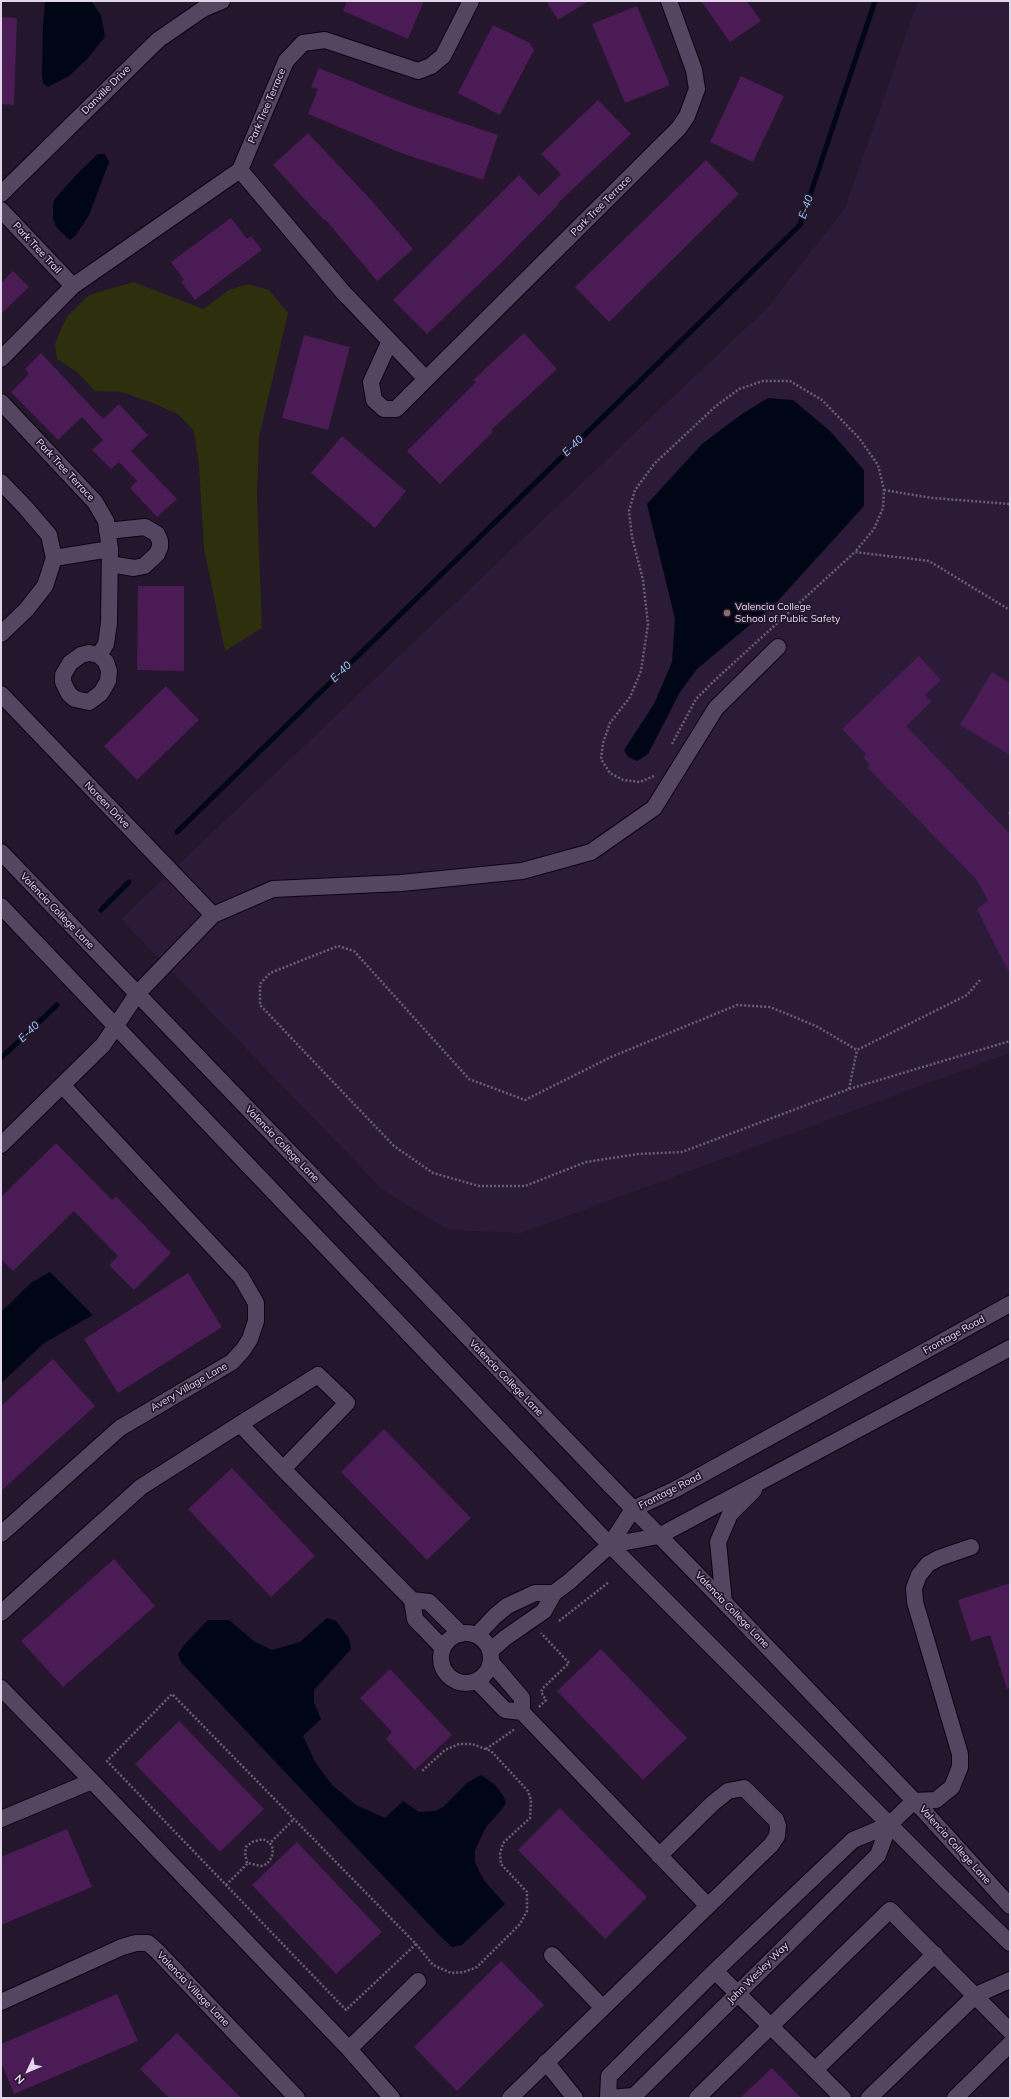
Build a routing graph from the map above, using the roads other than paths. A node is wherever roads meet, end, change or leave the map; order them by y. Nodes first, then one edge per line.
1 (222, 1) edge
2 (471, 1) edge
3 (669, 1) edge
4 (240, 170) junction
5 (1, 194) edge
6 (1, 210) edge
7 (73, 286) junction
8 (389, 342) junction
9 (1, 358) edge
10 (426, 379) junction
11 (1, 402) edge
12 (1, 482) edge
13 (107, 531) junction
14 (110, 556) junction
15 (54, 558) junction
16 (1, 634) edge
17 (778, 647) dead end
18 (99, 655) dead end
19 (1, 694) edge
20 (1, 852) edge
21 (1, 906) edge
22 (213, 915) junction
23 (137, 994) junction
24 (117, 1027) junction
25 (62, 1085) junction
26 (1, 1145) edge
27 (1010, 1304) edge
28 (1010, 1348) edge
29 (240, 1424) junction
30 (283, 1469) junction
31 (766, 1478) junction
32 (633, 1510) junction
33 (1, 1534) edge
34 (659, 1536) junction
35 (610, 1545) junction
36 (971, 1547) dead end
37 (554, 1593) junction
38 (412, 1600) junction
39 (724, 1602) junction
40 (1, 1613) edge
41 (469, 1634) junction
42 (443, 1648) junction
43 (491, 1656) junction
44 (477, 1681) junction
45 (1, 1688) edge
46 (526, 1716) junction
47 (92, 1781) junction
48 (914, 1801) junction
49 (1, 1819) edge
50 (889, 1825) junction
51 (659, 1856) junction
52 (708, 1906) junction
53 (1010, 1906) edge
54 (1010, 1943) edge
55 (935, 1954) junction
56 (552, 1955) dead end
57 (715, 1971) junction
58 (1010, 1980) edge
59 (418, 1981) dead end
60 (737, 1994) junction
61 (976, 1995) junction
62 (1, 2002) edge
63 (602, 2007) junction
64 (769, 2027) junction
65 (1010, 2030) edge
66 (1010, 2044) edge
67 (349, 2049) junction
68 (546, 2062) junction
69 (815, 2070) junction
70 (297, 2098) edge
71 (392, 2098) edge
72 (510, 2098) edge
73 (575, 2098) edge
74 (608, 2098) edge
75 (697, 2098) edge
76 (843, 2098) edge
77 (869, 2098) edge
78 (955, 2098) edge

1 - 5 street, Danville Drive
2 - 4 street, Park Tree Terrace
3 - 10 street, Park Tree Terrace
4 - 7 street
4 - 8 street
6 - 7 street, Park Tree Trail
7 - 9 street
8 - 10 street
8 - 10 street, Park Tree Terrace
11 - 13 street, Park Tree Terrace
12 - 15 street
13 - 14 street, Park Tree Terrace
13 - 14 street
14 - 15 street
14 - 18 street, Park Tree Terrace
15 - 16 street
17 - 22 street
19 - 22 street, Noreen Drive
20 - 23 street, Valencia College Lane
21 - 24 street
22 - 23 street
23 - 24 street
23 - 32 street, Valencia College Lane
24 - 25 street
24 - 35 street
25 - 26 street
25 - 33 street, Avery Village Lane
27 - 32 street, Frontage Road
28 - 31 street
29 - 30 street
29 - 30 street
29 - 40 street
30 - 38 street
31 - 34 street
31 - 39 street
32 - 34 street, Valencia College Lane
32 - 35 street, Frontage Road
34 - 35 street
34 - 39 street, Valencia College Lane
35 - 37 street, Frontage Road
35 - 50 street
36 - 48 street
37 - 41 street
37 - 43 street
38 - 41 street
38 - 42 street
39 - 48 street, Valencia College Lane
41 - 42 street
41 - 43 street
42 - 44 street
43 - 44 street
43 - 46 street
44 - 46 street
45 - 47 street
46 - 51 street
47 - 49 street
47 - 67 street
48 - 50 street, John Wesley Way
48 - 53 street, Valencia College Lane
50 - 54 street
50 - 57 street, John Wesley Way
50 - 60 street, John Wesley Way
51 - 52 street
51 - 52 street
52 - 63 street
55 - 61 street
55 - 64 street
55 - 69 street
56 - 63 street
57 - 60 street
57 - 74 street, John Wesley Way
58 - 61 street
59 - 67 street
60 - 64 street
60 - 74 street, John Wesley Way
61 - 65 street
61 - 77 street
62 - 70 street, Valencia Village Lane
63 - 68 street
64 - 69 street
64 - 75 street
66 - 78 street
67 - 71 street
68 - 72 street
68 - 73 street
69 - 76 street

